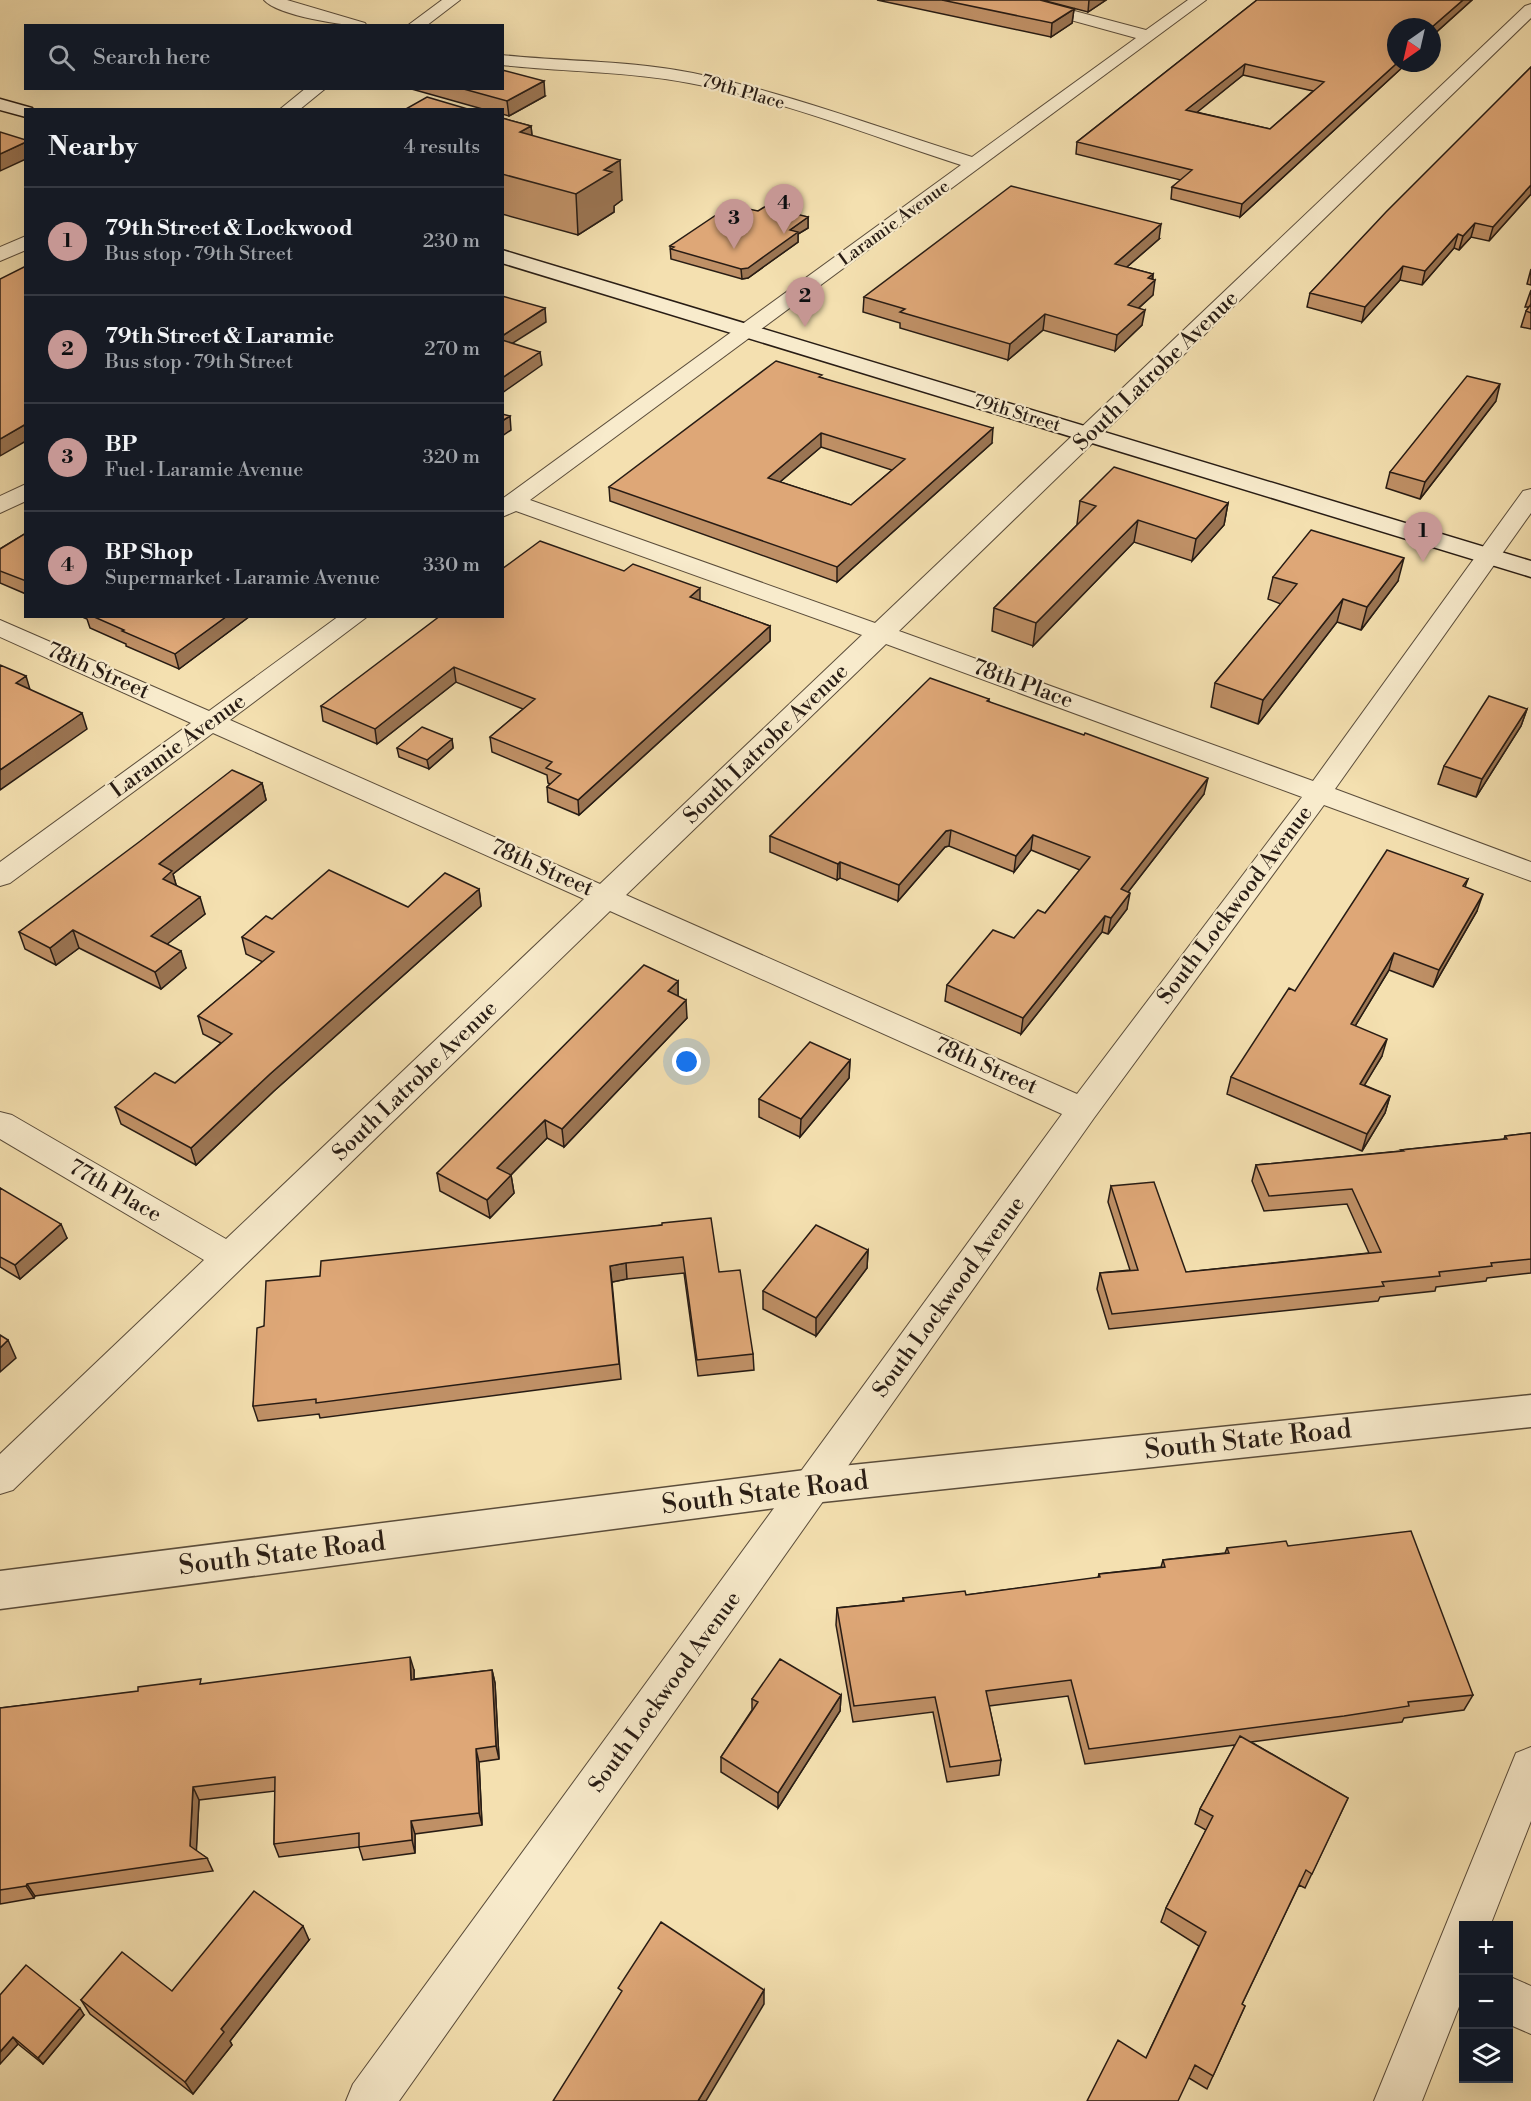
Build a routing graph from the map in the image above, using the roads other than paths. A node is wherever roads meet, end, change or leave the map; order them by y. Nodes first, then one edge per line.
1 (272, 0) edge
2 (452, 0) edge
3 (1015, 0) edge
4 (1198, 0) edge
5 (1531, 9) edge
6 (352, 24) edge
7 (418, 24) edge
8 (1149, 36) junction
9 (504, 60) edge
10 (315, 90) edge
11 (0, 104) edge
12 (290, 108) edge
13 (24, 110) edge
14 (975, 164) junction
15 (24, 243) edge
16 (0, 255) edge
17 (504, 257) edge
18 (747, 331) junction
19 (1089, 435) junction
20 (24, 492) edge
21 (1531, 496) edge
22 (508, 506) edge
23 (0, 507) edge
24 (1489, 556) junction
25 (1531, 569) edge
26 (353, 618) edge
27 (0, 628) edge
28 (881, 634) junction
29 (212, 721) junction
30 (1318, 794) junction
31 (1531, 872) edge
32 (0, 876) edge
33 (607, 897) junction
34 (1083, 1110) junction
35 (0, 1124) edge
36 (230, 1258) junction
37 (1531, 1411) edge
38 (0, 1479) edge
39 (813, 1486) junction
40 (0, 1590) edge
41 (1531, 1767) edge
42 (1470, 1921) edge
43 (1459, 1961) edge
44 (1513, 2001) edge
45 (1531, 2012) edge
46 (370, 2101) edge
47 (1398, 2101) edge

1 - 6 street
2 - 7 street
3 - 8 street
4 - 8 street, Laramie Avenue
5 - 19 street, South Latrobe Avenue
8 - 14 street, Laramie Avenue
9 - 14 street, 79th Place
10 - 12 street
11 - 13 main road
14 - 18 street, Laramie Avenue
15 - 16 street
17 - 18 main road, 79th Street
18 - 19 main road, 79th Street
18 - 22 street, Laramie Avenue
19 - 24 main road, 79th Street
19 - 28 street, South Latrobe Avenue
20 - 23 street
21 - 24 street, South Lockwood Avenue
22 - 28 street, 78th Place
24 - 25 main road, 79th Street
24 - 30 street, South Lockwood Avenue
26 - 29 street, Laramie Avenue
27 - 29 street, 78th Street
28 - 30 street, 78th Place
28 - 33 street, South Latrobe Avenue
29 - 32 street, Laramie Avenue
29 - 33 street, 78th Street
30 - 31 street, 78th Place
30 - 34 street, South Lockwood Avenue
33 - 34 street, 78th Street
33 - 36 street, South Latrobe Avenue
34 - 39 street, South Lockwood Avenue
35 - 36 street, 77th Place
36 - 38 street, South Latrobe Avenue
37 - 39 main road, South State Road
39 - 40 main road, South State Road
39 - 46 street, South Lockwood Avenue
41 - 42 street
43 - 47 street
44 - 45 street

